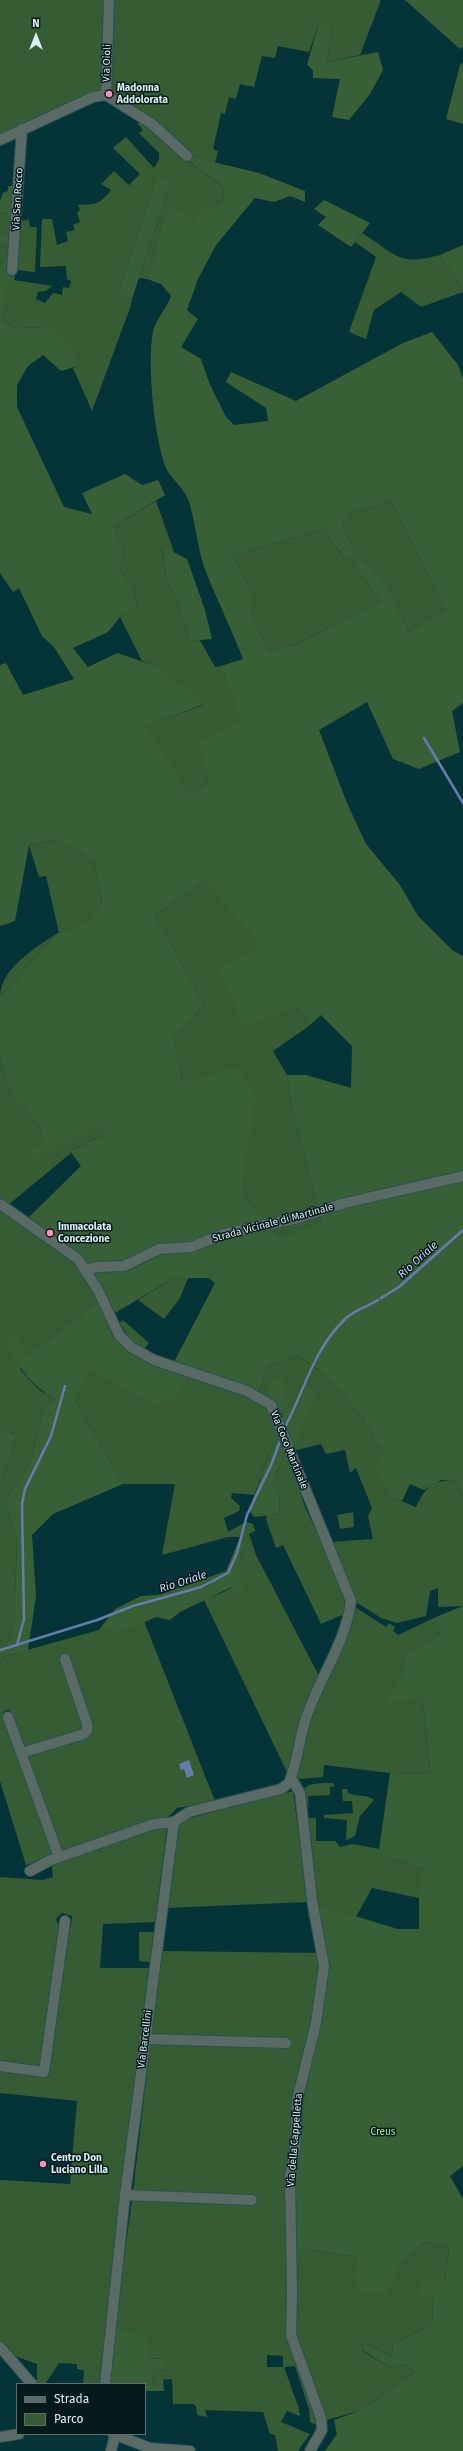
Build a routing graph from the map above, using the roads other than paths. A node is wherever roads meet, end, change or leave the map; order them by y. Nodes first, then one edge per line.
1 (109, 0) edge
2 (106, 96) junction
3 (22, 129) junction
4 (0, 140) edge
5 (187, 156) dead end
6 (12, 270) dead end
7 (463, 1176) edge
8 (0, 1204) edge
9 (85, 1271) junction
10 (65, 1660) dead end
11 (8, 1717) dead end
12 (21, 1753) junction
13 (291, 1778) junction
14 (174, 1822) junction
15 (59, 1857) junction
16 (30, 1871) dead end
17 (65, 1921) dead end
18 (144, 2040) junction
19 (286, 2043) dead end
20 (0, 2066) edge
21 (125, 2195) junction
22 (252, 2200) dead end
23 (0, 2347) edge
24 (31, 2383) edge
25 (105, 2383) edge
26 (16, 2434) edge
27 (114, 2435) edge
28 (0, 2437) edge
29 (136, 2438) edge
30 (111, 2451) edge
31 (190, 2451) edge
32 (310, 2451) edge

1 - 2 street, Via Oioli
2 - 3 street
2 - 5 street, Via Oioli
3 - 4 street
3 - 6 street, Via San Rocco
7 - 9 street, Strada Vicinale di Martinale
8 - 9 street, Via Coco Martinale
9 - 13 street, Via Coco Martinale
10 - 12 street
11 - 12 street
12 - 15 street
13 - 14 street
13 - 32 street, Via della Cappelletta
14 - 15 street
14 - 18 street, Via Barcellini
15 - 16 street
17 - 20 street
18 - 19 street
18 - 21 street, Via Barcellini
21 - 22 street
21 - 25 street, Via Barcellini
23 - 24 street
26 - 28 street
27 - 29 street
27 - 30 street
29 - 31 street

